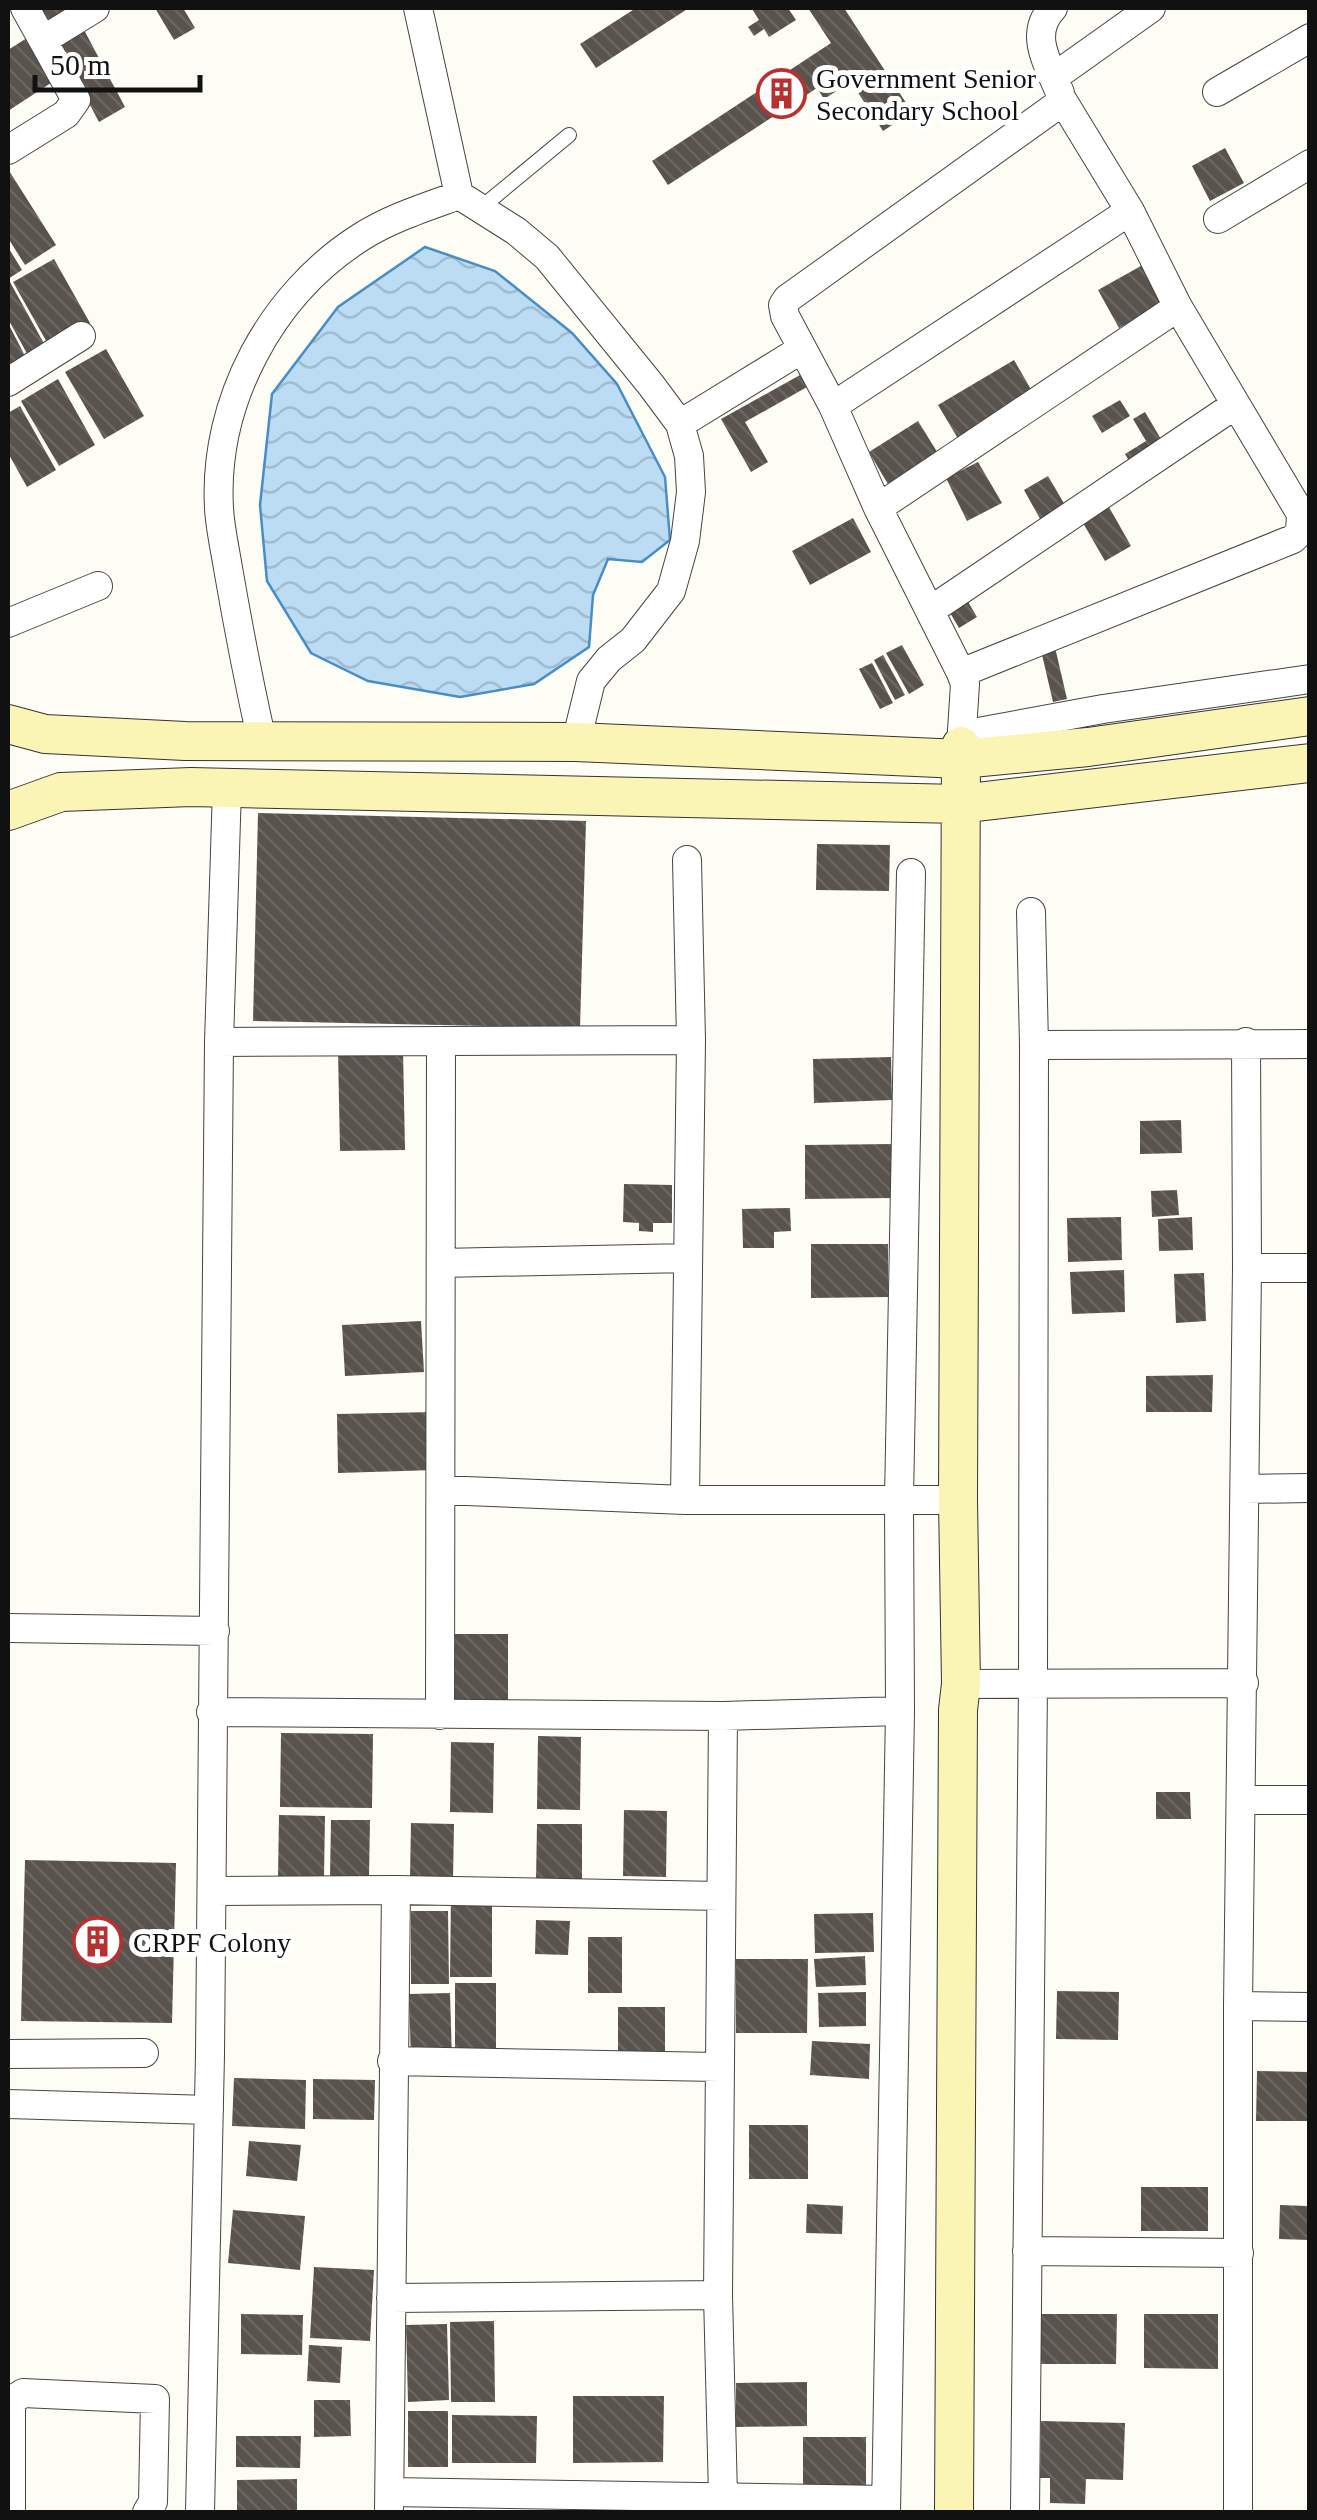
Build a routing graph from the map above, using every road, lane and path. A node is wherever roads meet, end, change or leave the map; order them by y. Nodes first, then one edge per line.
1 (24, 8) edge
2 (95, 8) edge
3 (418, 8) edge
4 (1053, 8) edge
5 (1150, 8) edge
6 (1310, 38) edge
7 (43, 40) junction
8 (1058, 89) junction
9 (1217, 92) dead end
10 (569, 135) dead end
11 (8, 150) edge
12 (1310, 164) edge
13 (470, 201) junction
14 (1130, 211) junction
15 (1218, 219) dead end
16 (1178, 307) junction
17 (81, 336) dead end
18 (802, 349) junction
19 (8, 382) edge
20 (1235, 405) junction
21 (833, 406) junction
22 (680, 424) junction
23 (878, 508) junction
24 (98, 586) dead end
25 (932, 610) junction
26 (8, 623) edge
27 (961, 673) junction
28 (1310, 678) edge
29 (1310, 716) edge
30 (8, 724) edge
31 (45, 734) junction
32 (8, 736) edge
33 (186, 741) junction
34 (262, 741) junction
35 (576, 742) junction
36 (961, 747) junction
37 (1310, 763) edge
38 (209, 787) junction
39 (61, 792) junction
40 (8, 794) edge
41 (960, 804) junction
42 (8, 811) edge
43 (687, 860) dead end
44 (912, 873) dead end
45 (1031, 912) dead end
46 (691, 1040) junction
47 (442, 1041) junction
48 (219, 1042) junction
49 (1246, 1042) junction
50 (1310, 1044) edge
51 (1034, 1045) junction
52 (688, 1258) junction
53 (441, 1263) junction
54 (1248, 1268) junction
55 (1310, 1268) edge
56 (1310, 1488) edge
57 (1246, 1489) junction
58 (440, 1490) junction
59 (899, 1499) junction
60 (685, 1500) junction
61 (958, 1500) junction
62 (8, 1628) edge
63 (215, 1631) junction
64 (1244, 1683) junction
65 (961, 1684) junction
66 (1033, 1684) junction
67 (900, 1711) junction
68 (211, 1712) junction
69 (440, 1715) junction
70 (722, 1716) junction
71 (1243, 1800) junction
72 (1310, 1800) edge
73 (396, 1890) junction
74 (213, 1891) junction
75 (720, 1896) junction
76 (1238, 2006) junction
77 (1310, 2007) edge
78 (144, 2053) dead end
79 (8, 2054) edge
80 (392, 2062) junction
81 (718, 2068) junction
82 (8, 2104) edge
83 (209, 2110) junction
84 (1027, 2251) junction
85 (1239, 2253) junction
86 (718, 2294) junction
87 (392, 2298) junction
88 (155, 2399) junction
89 (202, 2400) junction
90 (723, 2496) junction
91 (390, 2502) edge
92 (886, 2506) edge
93 (10, 2512) edge
94 (147, 2512) edge
95 (200, 2512) edge
96 (954, 2512) edge
97 (1024, 2512) edge
98 (1238, 2512) edge

1 - 7 street
2 - 7 street
3 - 13 street
4 - 8 street
5 - 8 street
6 - 9 street
7 - 11 street
8 - 14 street
8 - 18 street
10 - 13 lane
12 - 15 street
13 - 22 street
13 - 34 street
14 - 16 street
14 - 21 street
16 - 20 street
16 - 23 street
17 - 19 street
18 - 21 street
18 - 22 street
20 - 25 street
20 - 27 street
21 - 23 street
22 - 35 street
23 - 25 street
24 - 26 street
25 - 27 street
27 - 36 street
28 - 36 street
29 - 36 main road
30 - 31 main road
31 - 32 main road
31 - 33 main road
33 - 34 main road
33 - 38 main road
34 - 35 main road
35 - 36 main road
36 - 41 main road
37 - 41 main road
38 - 39 main road
38 - 41 main road
38 - 48 street
39 - 40 main road
39 - 42 main road
41 - 61 main road
43 - 46 street
44 - 59 street
45 - 51 street
46 - 47 street
46 - 52 street
47 - 48 street
47 - 53 street
48 - 63 street
49 - 50 street
49 - 51 street
49 - 54 street
51 - 66 street
52 - 53 street
52 - 60 street
53 - 58 street
54 - 55 street
54 - 57 street
56 - 57 street
57 - 64 street
58 - 60 street
58 - 69 street
59 - 60 street
59 - 61 street
59 - 67 street
61 - 65 main road
62 - 63 street
63 - 68 street
64 - 66 street
64 - 71 street
65 - 66 street
65 - 96 main road
66 - 84 street
67 - 70 street
67 - 92 street
68 - 69 street
68 - 74 street
69 - 70 street
70 - 75 street
71 - 72 street
71 - 76 street
73 - 74 street
73 - 75 street
73 - 80 street
74 - 83 street
75 - 81 street
76 - 77 street
76 - 85 street
78 - 79 street
80 - 81 street
80 - 87 street
81 - 86 street
82 - 83 street
83 - 89 street
84 - 85 street
84 - 97 street
85 - 98 street
86 - 87 street
86 - 90 street
87 - 91 street
88 - 89 street
88 - 93 street
88 - 94 street
89 - 95 street
90 - 91 street
90 - 92 street

